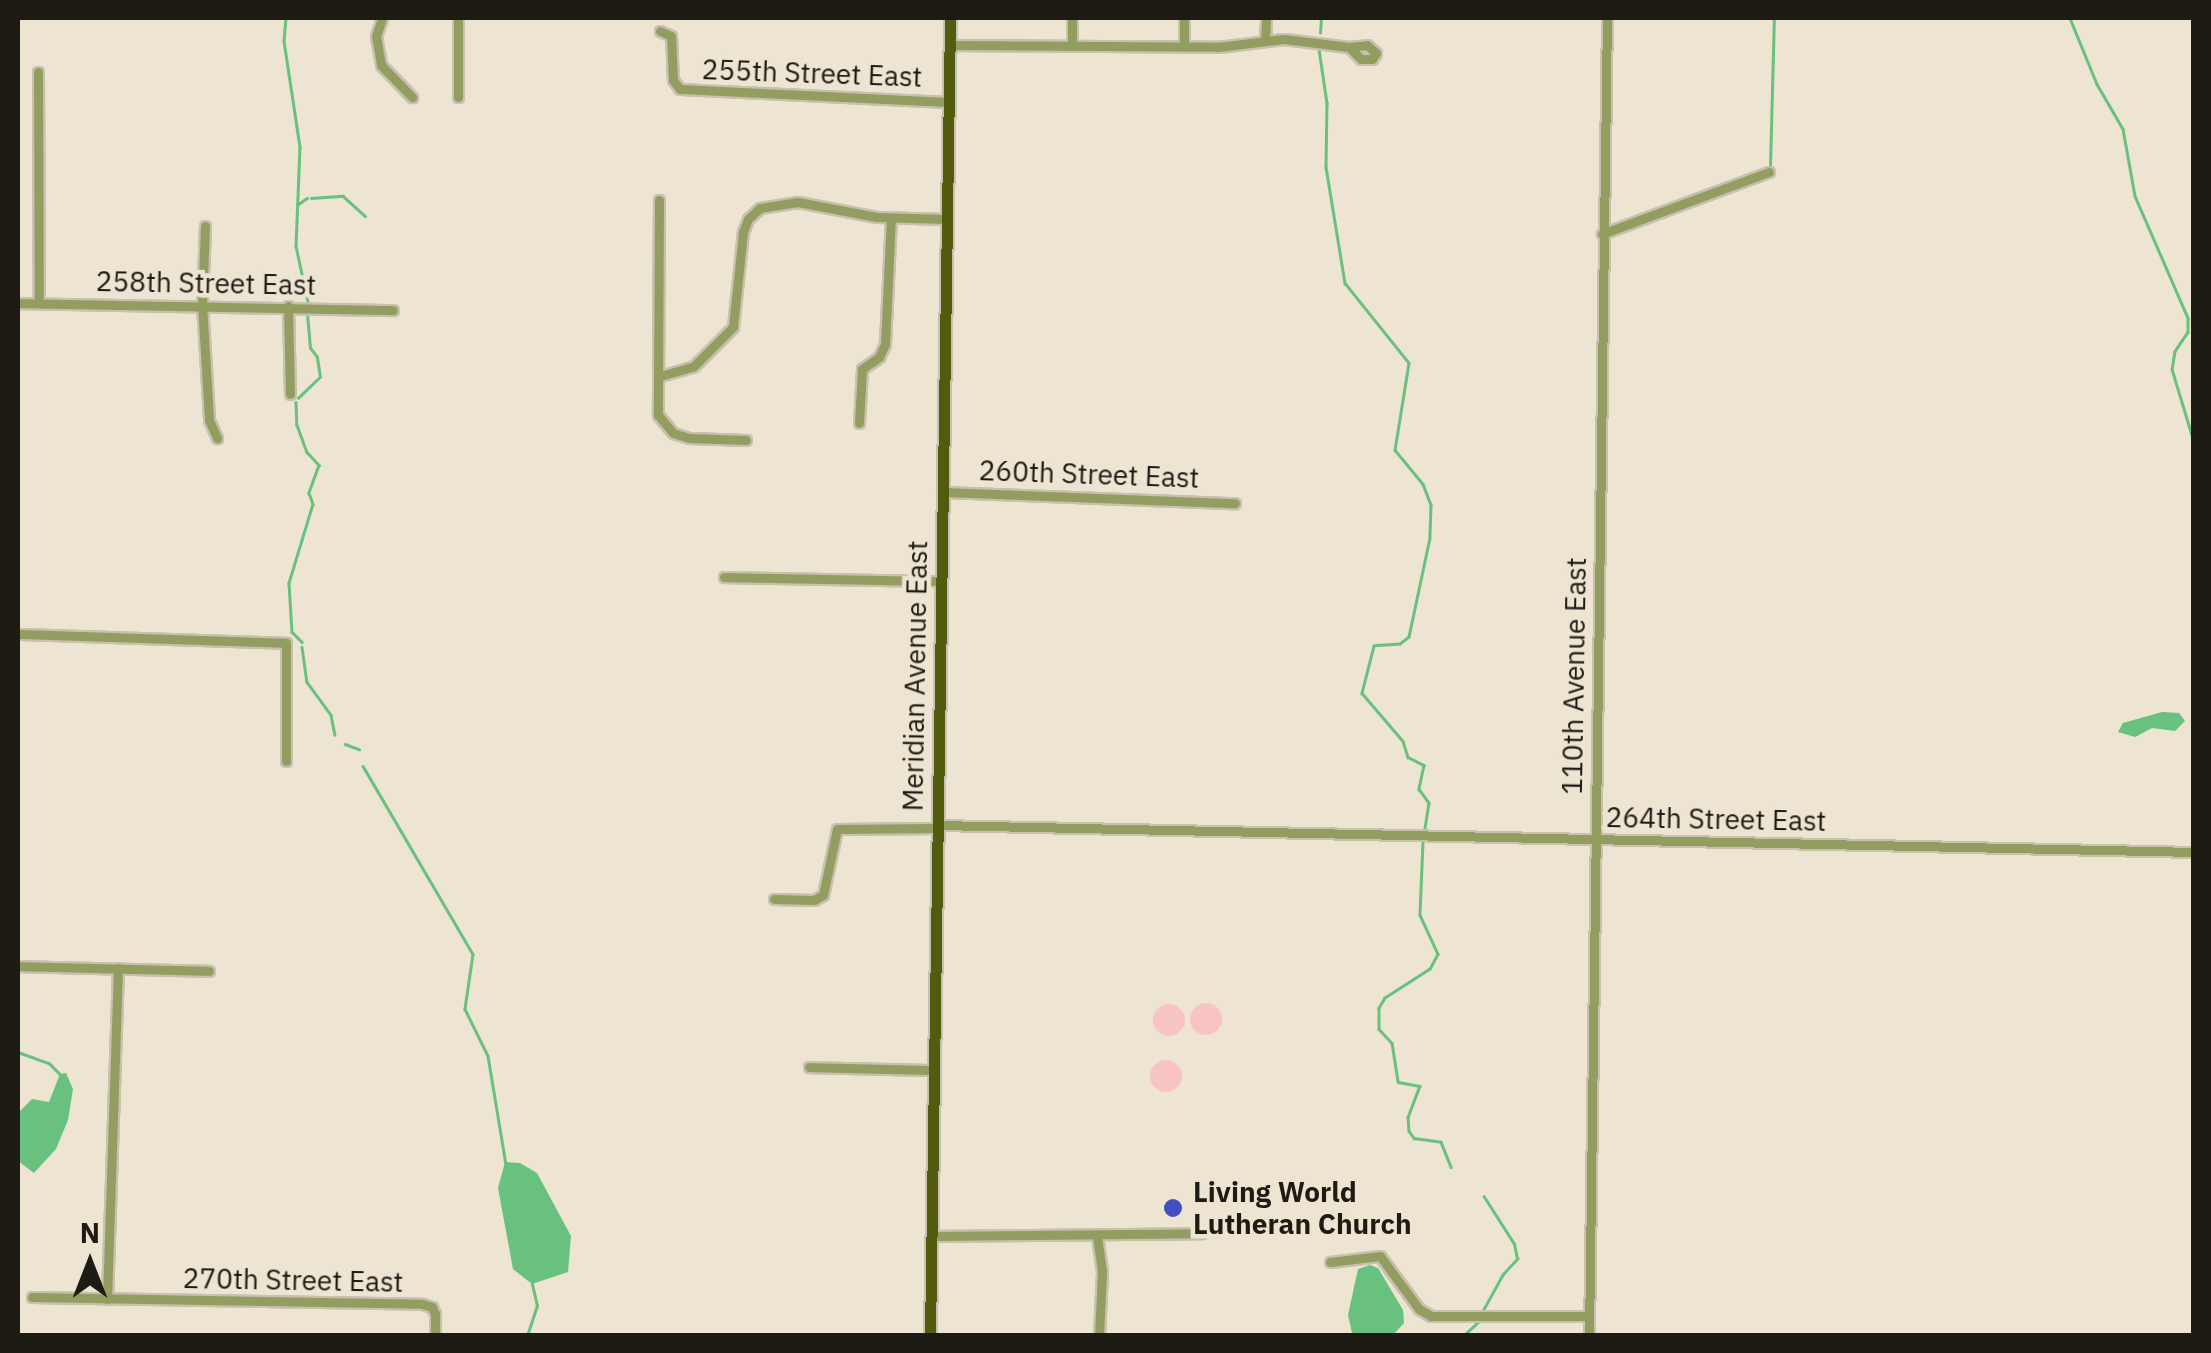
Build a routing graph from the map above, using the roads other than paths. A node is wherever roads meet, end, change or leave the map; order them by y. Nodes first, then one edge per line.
1 (382, 18) edge
2 (458, 18) edge
3 (950, 18) edge
4 (1072, 18) edge
5 (1184, 18) edge
6 (1266, 18) edge
7 (1607, 18) edge
8 (660, 31) dead end
9 (1265, 40) junction
10 (950, 45) junction
11 (1072, 46) junction
12 (1184, 46) junction
13 (1349, 47) dead end
14 (38, 72) dead end
15 (458, 96) dead end
16 (412, 97) dead end
17 (948, 102) junction
18 (1768, 172) dead end
19 (659, 200) dead end
20 (891, 218) junction
21 (946, 219) junction
22 (205, 226) dead end
23 (1602, 234) junction
24 (18, 303) edge
25 (39, 303) junction
26 (202, 304) junction
27 (288, 306) junction
28 (393, 310) dead end
29 (660, 376) junction
30 (290, 394) dead end
31 (859, 424) dead end
32 (217, 438) dead end
33 (746, 440) dead end
34 (942, 492) junction
35 (1235, 503) dead end
36 (724, 577) dead end
37 (941, 580) junction
38 (18, 634) edge
39 (286, 761) dead end
40 (938, 827) junction
41 (1595, 839) junction
42 (2194, 852) edge
43 (774, 899) dead end
44 (18, 966) edge
45 (118, 968) junction
46 (209, 971) dead end
47 (808, 1068) dead end
48 (934, 1070) junction
49 (1202, 1233) dead end
50 (932, 1236) junction
51 (1096, 1236) junction
52 (1330, 1262) dead end
53 (32, 1296) dead end
54 (107, 1299) junction
55 (1590, 1316) junction
56 (435, 1336) edge
57 (930, 1336) edge
58 (1099, 1336) edge
59 (1590, 1336) edge

1 - 16 street
2 - 15 street
3 - 10 main road, Meridian Avenue East
4 - 11 street
5 - 12 street
6 - 9 street
7 - 23 street, 110th Avenue East
8 - 17 street, 255th Street East
9 - 12 street, 255th Street East
9 - 13 street, 255th Street East
10 - 11 street, 255th Street East
10 - 17 main road, Meridian Avenue East
11 - 12 street, 255th Street East
14 - 25 street
17 - 21 main road, Meridian Avenue East
18 - 23 street
19 - 29 street
20 - 21 street
20 - 29 street
20 - 31 street
21 - 34 main road, Meridian Avenue East
22 - 26 street
23 - 41 street, 110th Avenue East
24 - 25 street, 258th Street East
25 - 26 street, 258th Street East
26 - 27 street, 258th Street East
26 - 32 street
27 - 28 street, 258th Street East
27 - 30 street
29 - 33 street
34 - 35 street, 260th Street East
34 - 37 main road, Meridian Avenue East
36 - 37 street
37 - 40 main road, Meridian Avenue East
38 - 39 street
40 - 41 street, 264th Street East
40 - 43 street, 264th Street East
40 - 48 main road, Meridian Avenue East
41 - 42 street, 264th Street East
41 - 55 street, 110th Avenue East
44 - 45 street
45 - 46 street
45 - 54 street
47 - 48 street
48 - 50 main road, Meridian Avenue East
49 - 51 street
50 - 51 street
50 - 57 main road, Meridian Avenue East
51 - 58 street
52 - 55 street
53 - 54 street, 270th Street East
54 - 56 street, 270th Street East
55 - 59 street, 110th Avenue East

